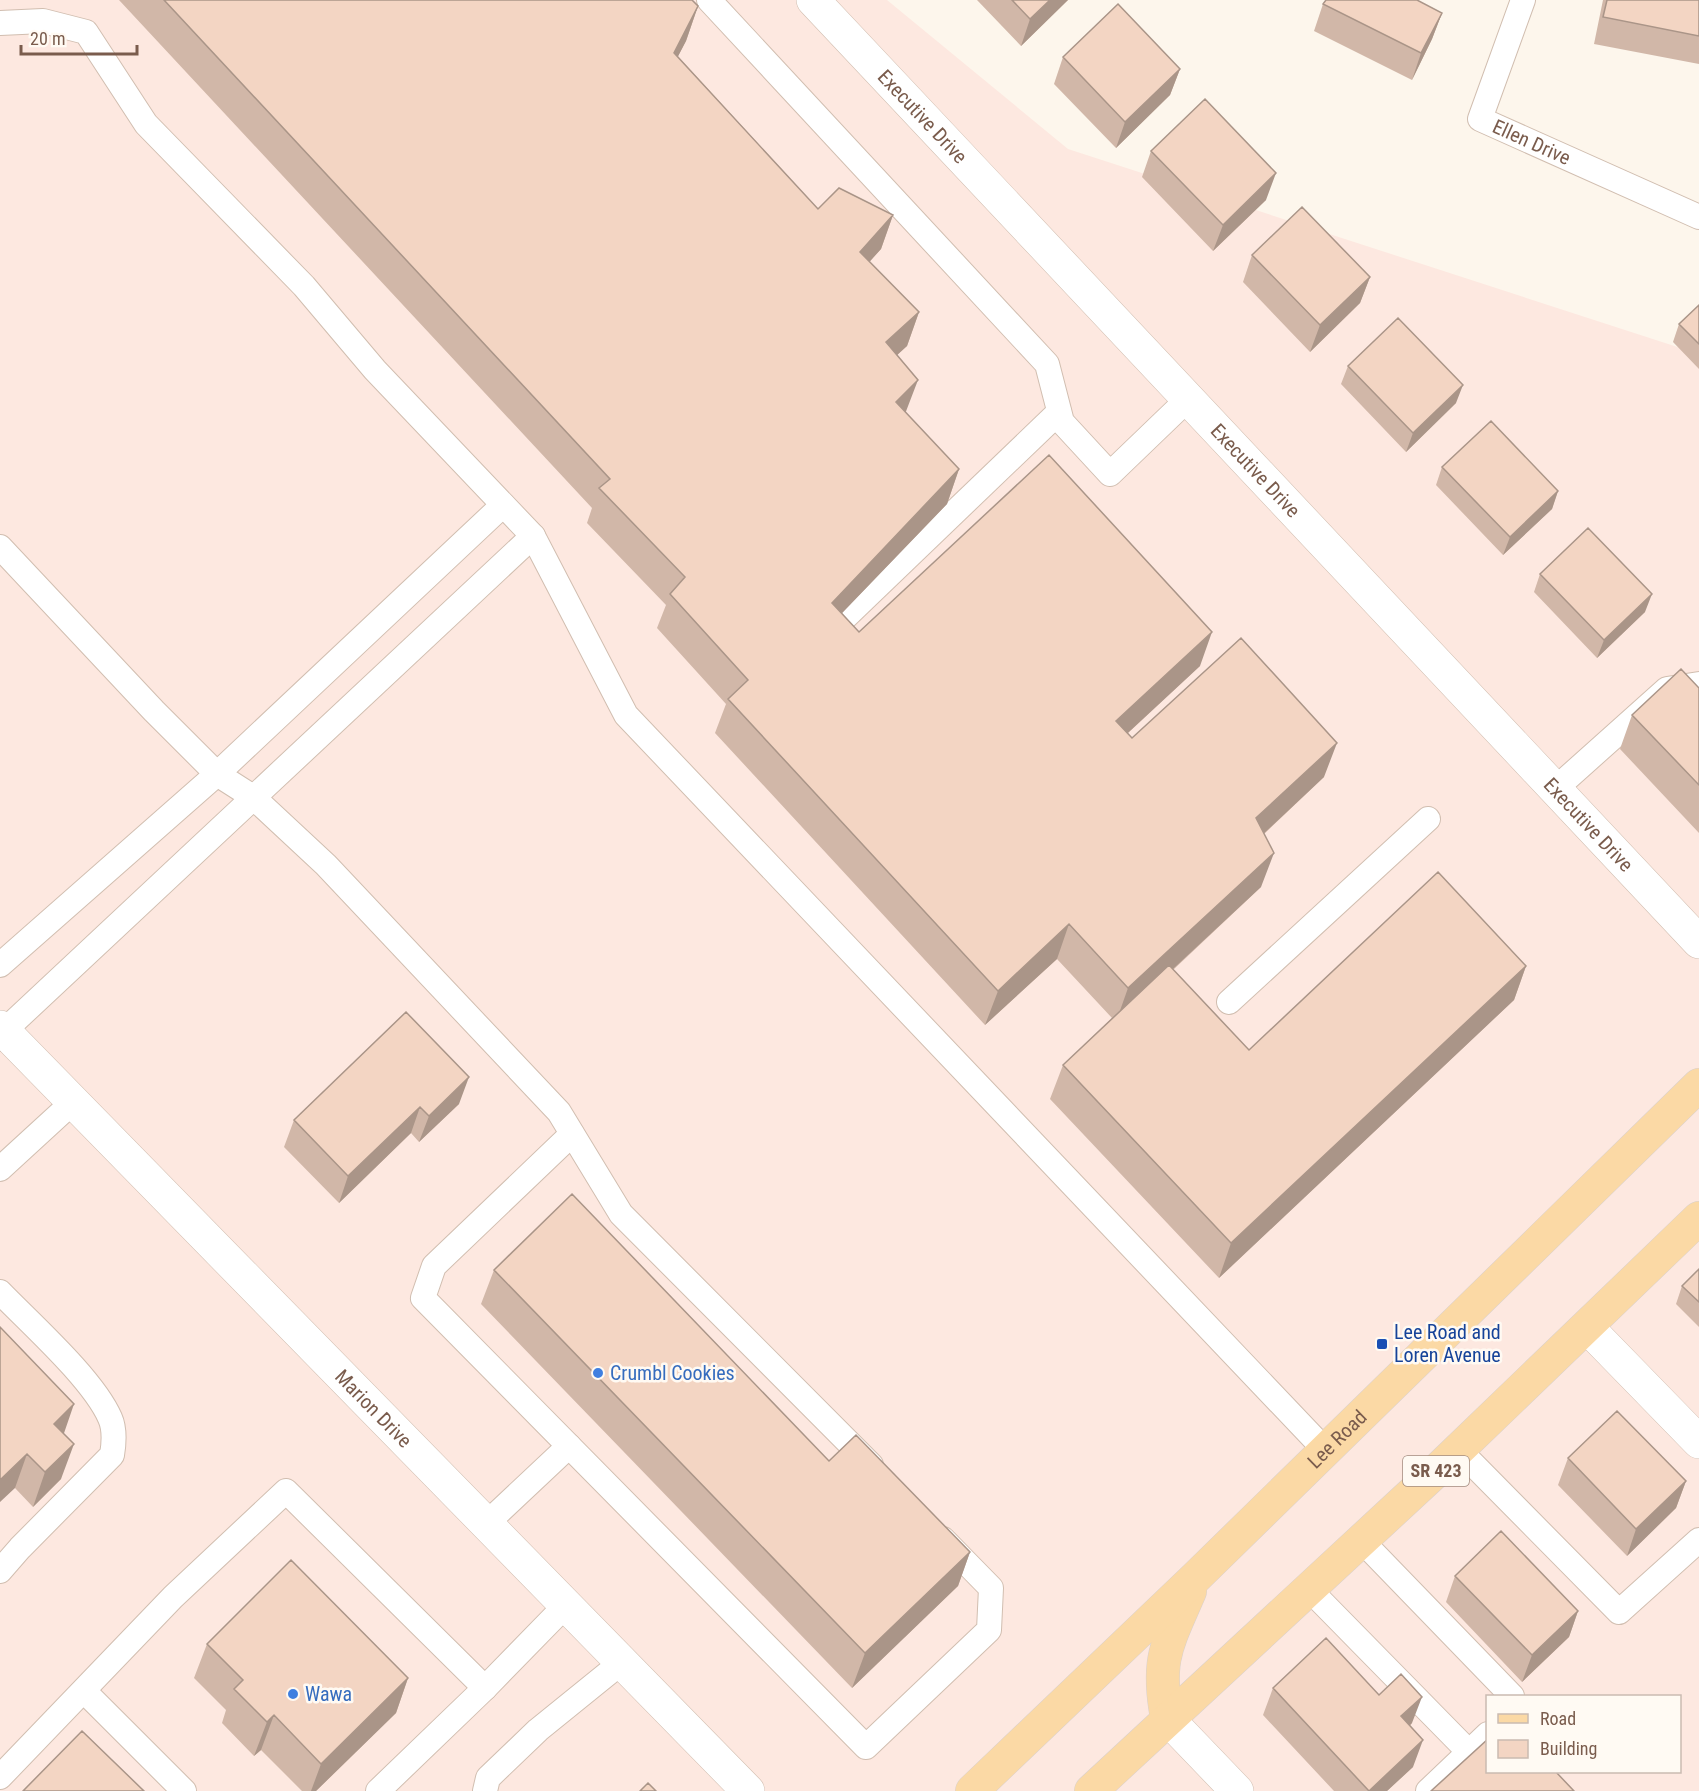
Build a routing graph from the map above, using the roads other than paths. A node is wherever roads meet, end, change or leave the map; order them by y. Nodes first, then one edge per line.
1 (709, 0) edge
2 (813, 0) edge
3 (1523, 0) edge
4 (0, 23) edge
5 (1699, 217) edge
6 (1188, 399) junction
7 (1059, 412) junction
8 (503, 505) junction
9 (533, 536) junction
10 (0, 547) edge
11 (838, 624) edge
12 (1699, 684) edge
13 (217, 774) junction
14 (1554, 790) junction
15 (253, 796) junction
16 (1428, 819) dead end
17 (1699, 942) edge
18 (0, 965) edge
19 (1229, 1002) dead end
20 (1, 1031) edge
21 (1699, 1085) edge
22 (73, 1102) junction
23 (572, 1134) junction
24 (0, 1169) edge
25 (1699, 1218) edge
26 (0, 1292) edge
27 (1587, 1327) junction
28 (1699, 1442) edge
29 (569, 1446) junction
30 (1458, 1449) junction
31 (1325, 1450) junction
32 (883, 1478) edge
33 (924, 1519) edge
34 (486, 1524) junction
35 (1361, 1540) junction
36 (1699, 1540) edge
37 (0, 1571) edge
38 (1195, 1578) junction
39 (1308, 1588) junction
40 (566, 1605) junction
41 (622, 1662) junction
42 (485, 1688) junction
43 (84, 1691) junction
44 (1511, 1695) edge
45 (1167, 1718) junction
46 (1486, 1736) edge
47 (1469, 1752) junction
48 (0, 1777) edge
49 (184, 1791) edge
50 (378, 1791) edge
51 (485, 1791) edge
52 (748, 1791) edge
53 (972, 1791) edge
54 (1091, 1791) edge
55 (1237, 1791) edge
56 (1428, 1791) edge

1 - 7 lane
2 - 6 street, Executive Drive
3 - 5 lane, Ellen Drive
4 - 8 lane
6 - 7 lane
6 - 14 street, Executive Drive
7 - 11 lane
8 - 9 lane
8 - 13 lane
9 - 15 lane
9 - 31 lane
10 - 13 lane
12 - 14 lane
13 - 15 lane
13 - 18 lane
14 - 17 street, Executive Drive
15 - 20 lane
15 - 23 lane
16 - 19 lane
20 - 22 street, Marion Drive
21 - 31 main road, Lee Road
22 - 24 lane
22 - 34 street, Marion Drive
23 - 29 lane
23 - 32 lane
25 - 27 main road, SR 423
26 - 37 lane
27 - 28 street
27 - 30 main road, SR 423
29 - 33 lane
29 - 34 lane
30 - 35 main road, SR 423
30 - 36 lane
31 - 38 main road, Lee Road
34 - 40 street, Marion Drive
35 - 39 main road, SR 423
35 - 44 lane
38 - 45 main road
38 - 53 main road, Lee Road
39 - 45 main road, SR 423
39 - 47 lane
40 - 41 street, Marion Drive
40 - 42 lane
41 - 51 lane
41 - 52 street, Marion Drive
42 - 43 lane
42 - 50 lane
43 - 48 lane
43 - 49 lane
45 - 54 main road, SR 423
45 - 55 street
46 - 47 lane
47 - 56 lane

